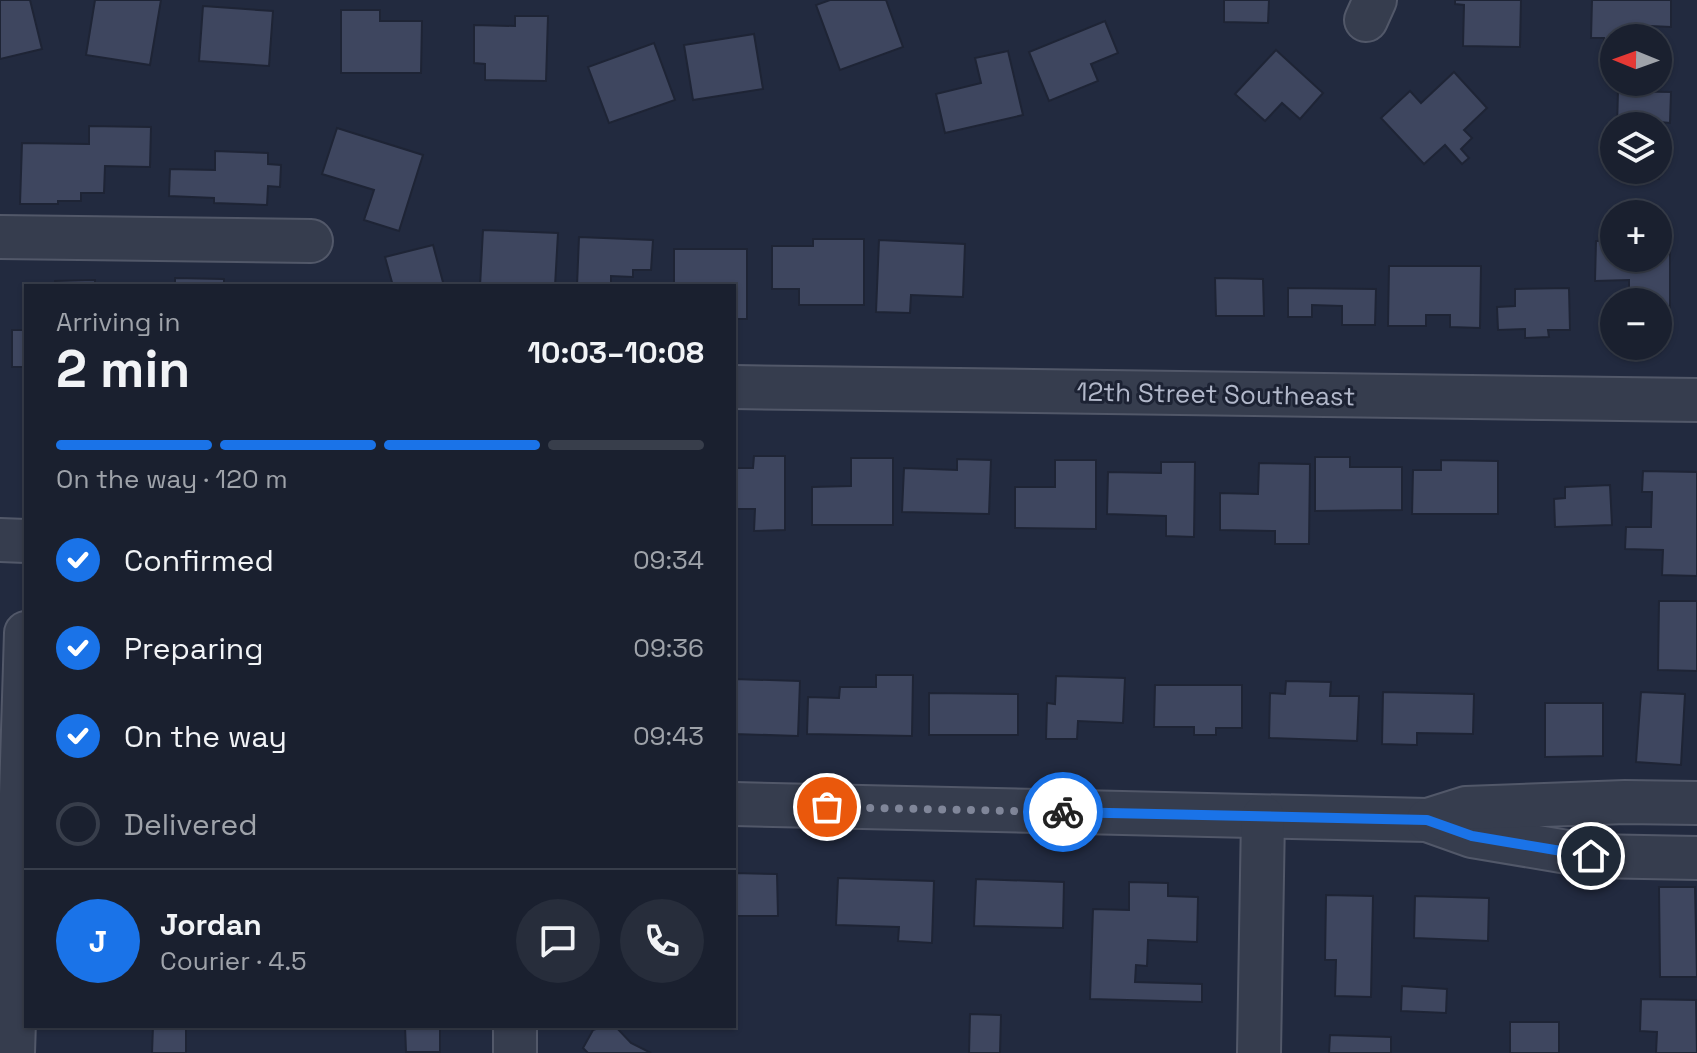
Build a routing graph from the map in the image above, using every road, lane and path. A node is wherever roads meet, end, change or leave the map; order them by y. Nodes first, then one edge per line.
1 (0, 237) edge
2 (311, 241) dead end
3 (736, 387) edge
4 (1697, 400) edge
5 (0, 540) edge
6 (24, 541) edge
7 (24, 790) edge
8 (1697, 803) edge
9 (736, 804) edge
10 (1263, 817) junction
11 (1427, 820) junction
12 (1697, 858) edge
13 (515, 1028) edge
14 (13, 1053) edge
15 (515, 1053) edge
16 (1259, 1053) edge

1 - 2 street
3 - 4 street, 12th Street Southeast
5 - 6 street
7 - 14 street
8 - 11 street
9 - 10 street
10 - 11 street
10 - 16 street
11 - 12 street
13 - 15 street

